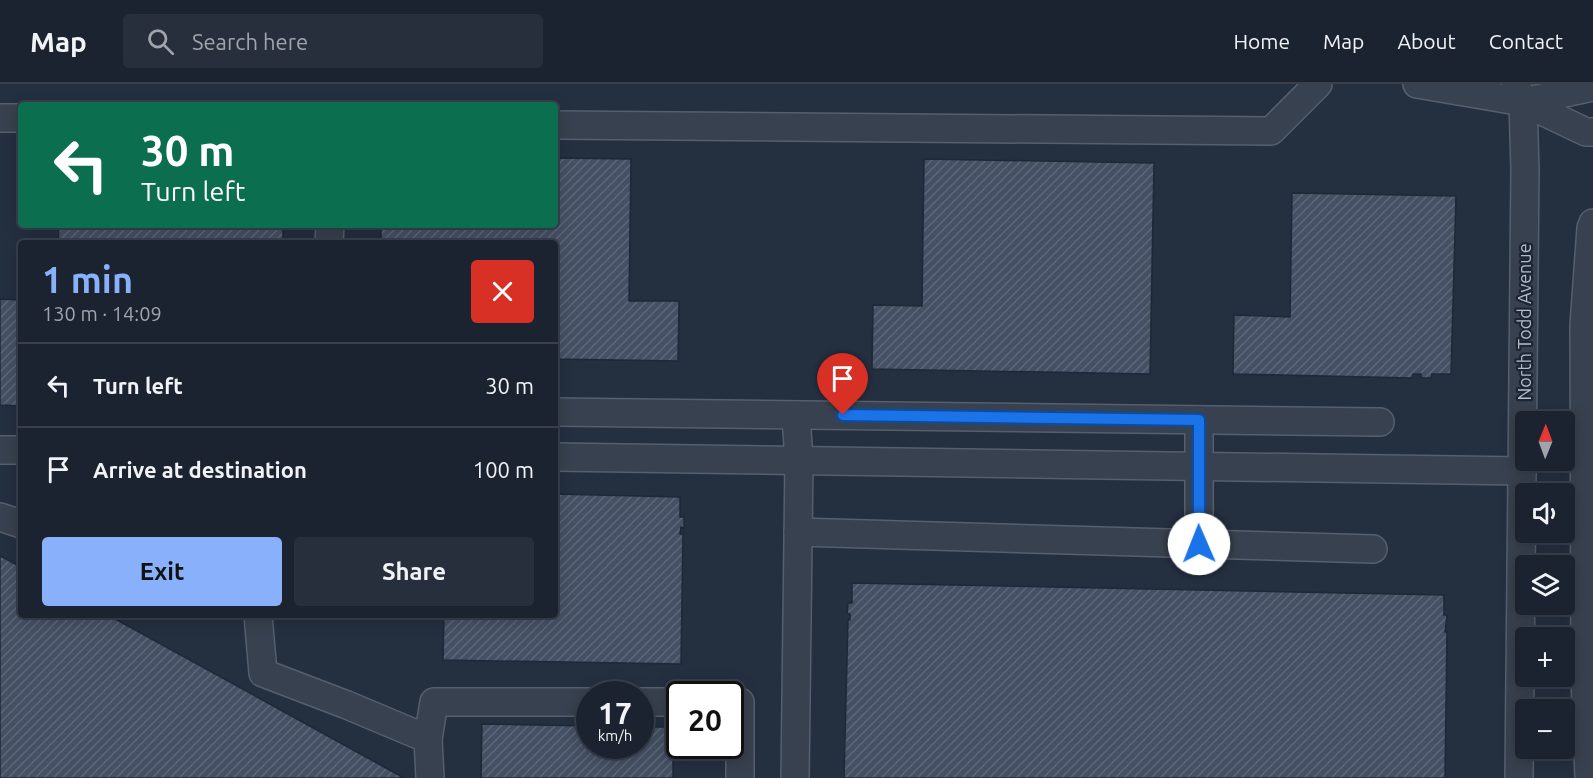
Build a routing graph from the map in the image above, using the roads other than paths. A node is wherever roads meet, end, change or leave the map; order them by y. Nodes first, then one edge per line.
1 (1318, 84) edge
2 (1417, 84) edge
3 (1593, 87) edge
4 (1520, 93) edge
5 (0, 118) edge
6 (18, 118) edge
7 (558, 125) edge
8 (1593, 132) edge
9 (1593, 223) edge
10 (1523, 411) edge
11 (558, 412) edge
12 (796, 415) junction
13 (1199, 420) junction
14 (1380, 422) dead end
15 (0, 450) edge
16 (18, 450) edge
17 (558, 457) edge
18 (799, 461) junction
19 (1198, 466) junction
20 (1515, 471) edge
21 (1522, 471) edge
22 (0, 517) edge
23 (18, 523) edge
24 (798, 532) junction
25 (1199, 544) junction
26 (1373, 549) dead end
27 (258, 618) edge
28 (576, 702) edge
29 (428, 738) junction
30 (740, 759) edge
31 (430, 778) edge
32 (740, 778) edge
33 (795, 778) edge
34 (1519, 778) edge
35 (1589, 778) edge

1 - 7 street
2 - 4 street
3 - 4 street
4 - 8 street
4 - 10 street, North Todd Avenue
5 - 6 street
9 - 35 street
11 - 12 street
12 - 13 street
12 - 18 street
13 - 14 street
13 - 19 street
15 - 16 street
17 - 18 street
18 - 19 street
18 - 24 street
19 - 20 street
19 - 25 street
21 - 34 street, North Todd Avenue
22 - 23 street
24 - 25 street
24 - 33 street
25 - 26 street
27 - 29 street
28 - 29 street
29 - 31 street
30 - 32 street

